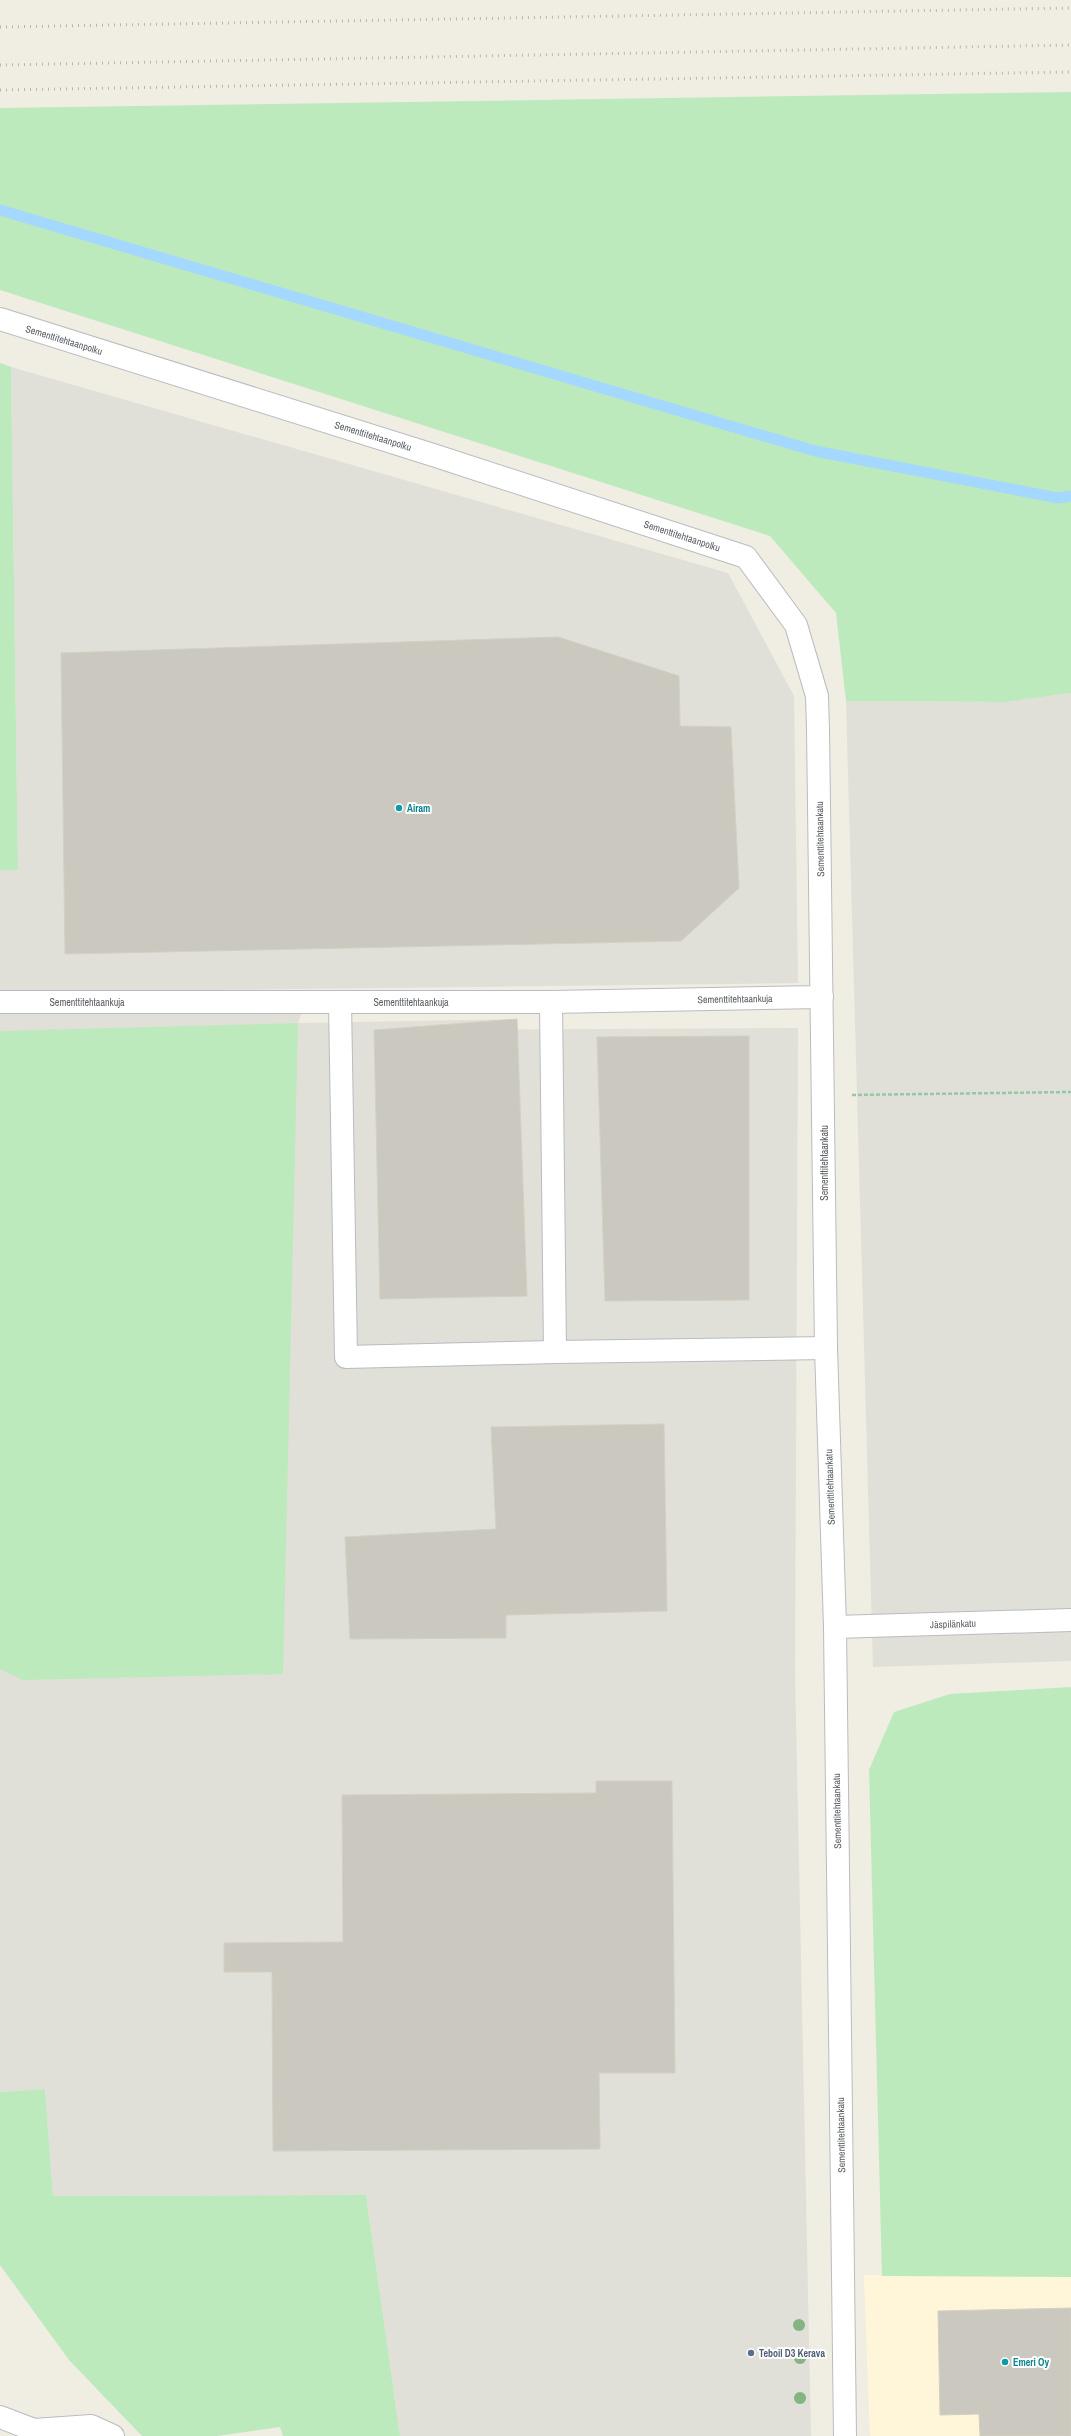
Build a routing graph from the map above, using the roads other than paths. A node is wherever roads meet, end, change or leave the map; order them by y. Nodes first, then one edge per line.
1 (0, 319) edge
2 (746, 557) joint
3 (822, 997) junction
4 (0, 1002) edge
5 (340, 1002) junction
6 (551, 1002) junction
7 (826, 1348) junction
8 (555, 1352) junction
9 (1071, 1620) edge
10 (835, 1628) junction
11 (0, 2417) edge
12 (113, 2436) edge
13 (845, 2436) edge

1 - 2 street, Sementtitehtaanpolku
2 - 3 street, Sementtitehtaankatu
3 - 6 street, Sementtitehtaankuja
3 - 7 street, Sementtitehtaankatu
4 - 5 street, Sementtitehtaankuja
5 - 6 street, Sementtitehtaankuja
5 - 8 street
6 - 8 street
7 - 8 street
7 - 10 street, Sementtitehtaankatu
9 - 10 street, Jäspilänkatu
10 - 13 street, Sementtitehtaankatu
11 - 12 street

